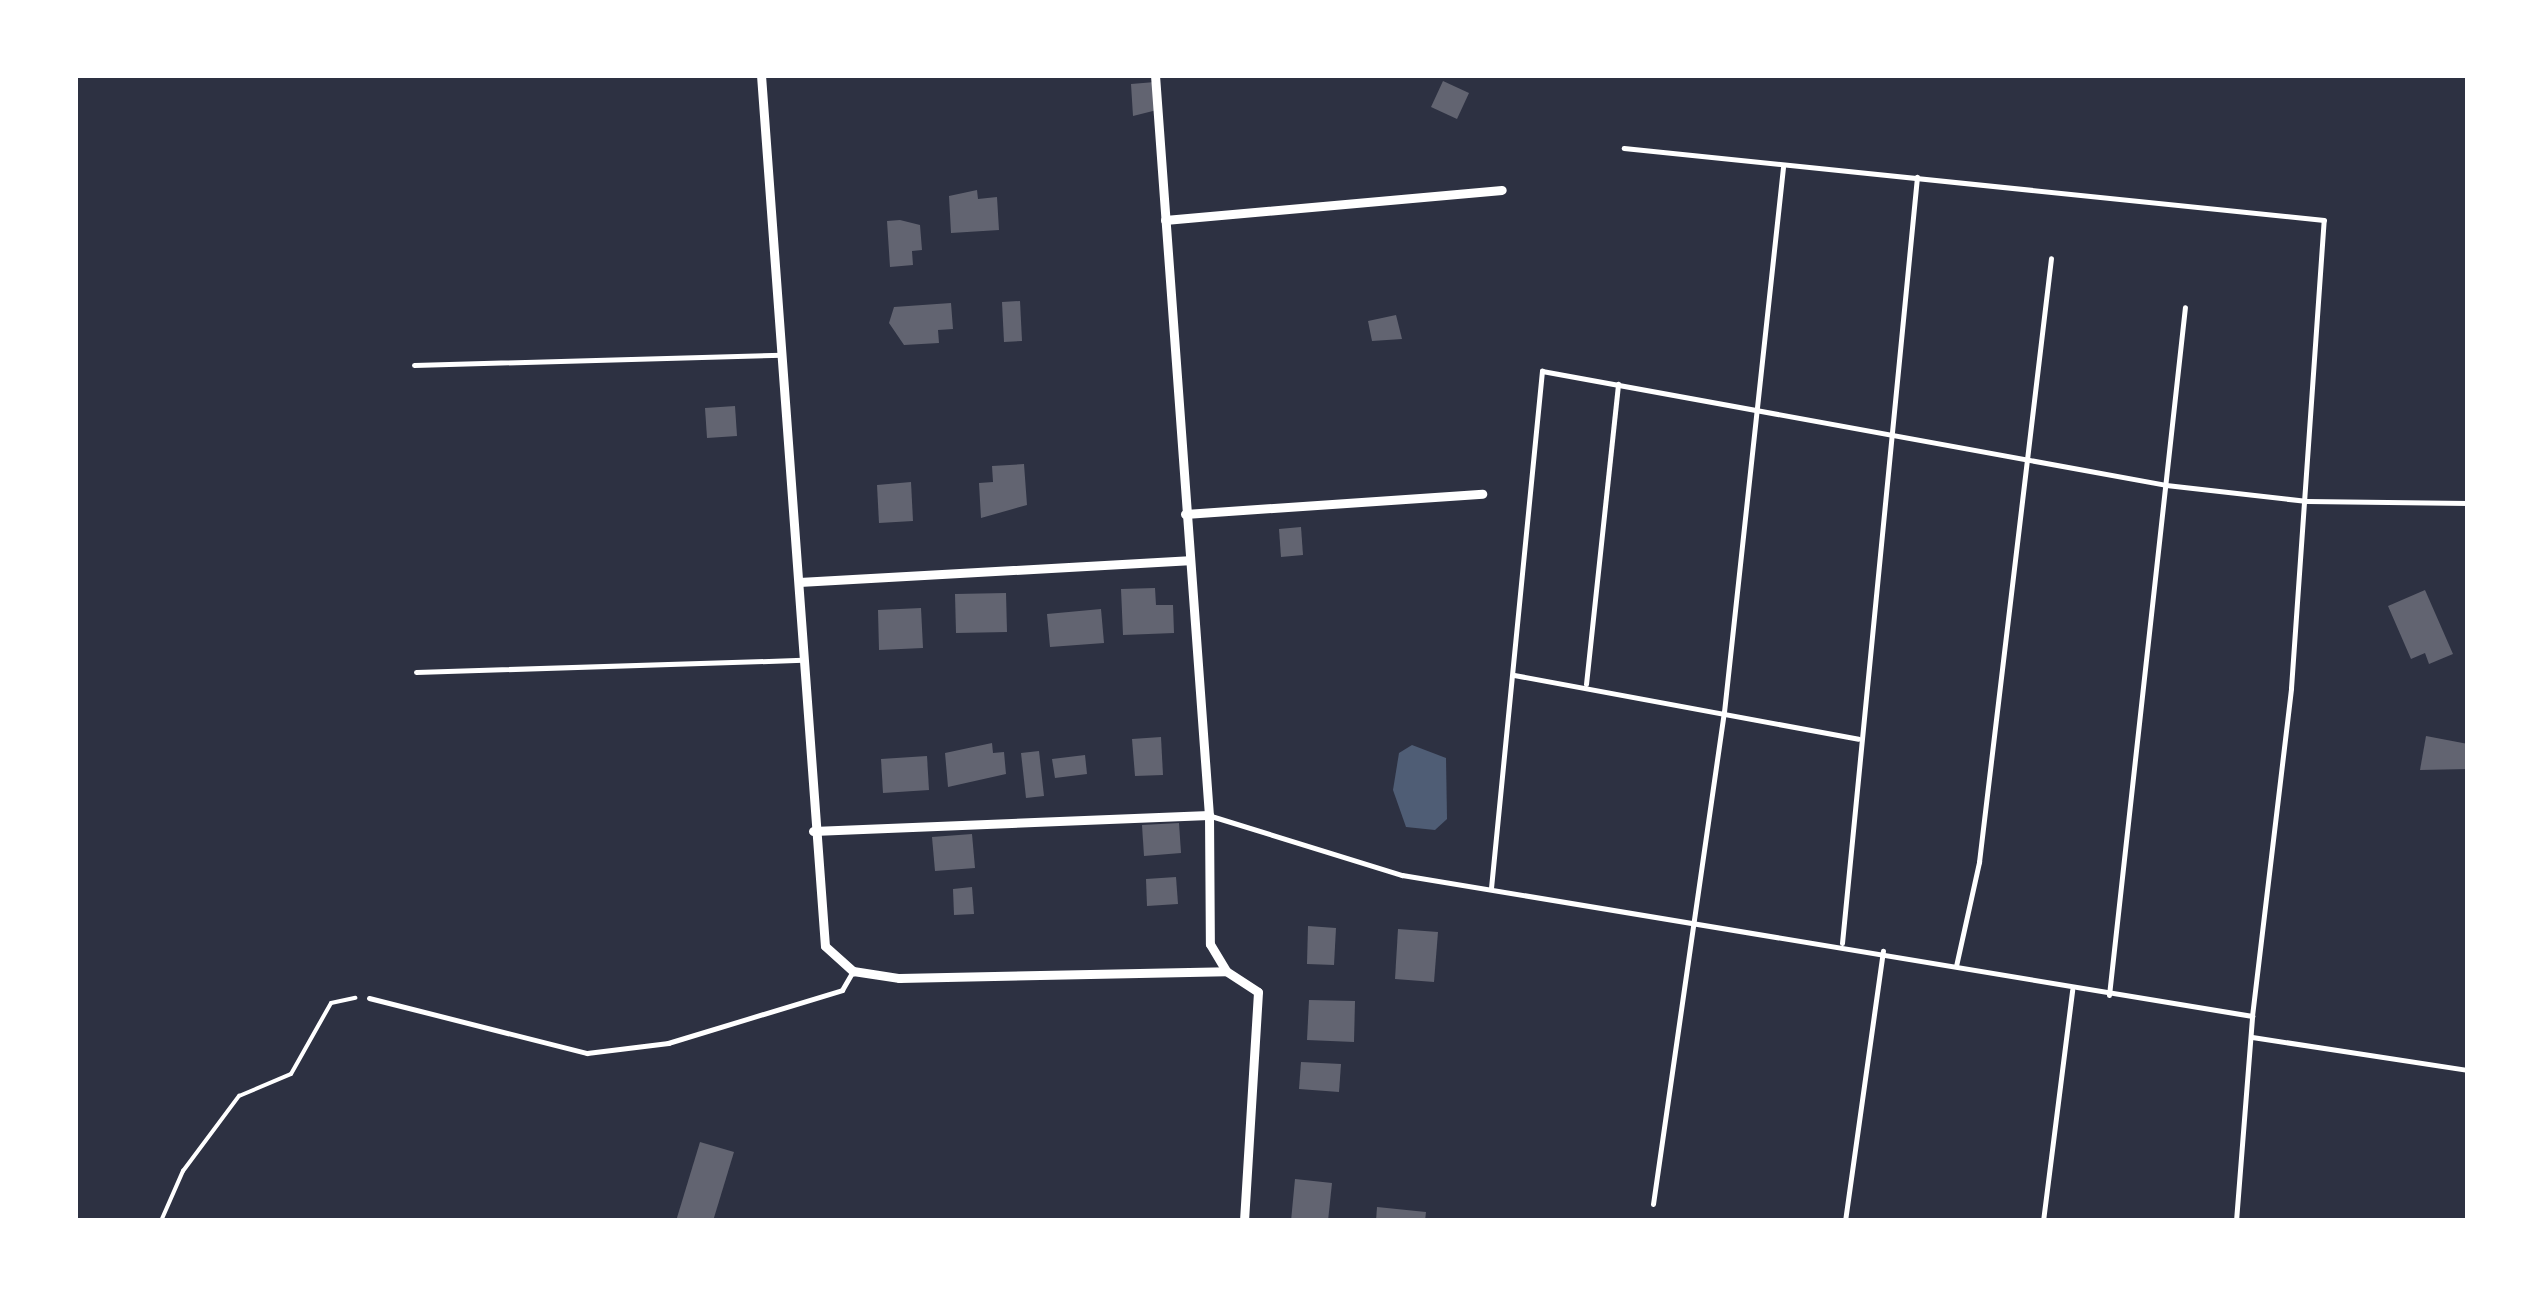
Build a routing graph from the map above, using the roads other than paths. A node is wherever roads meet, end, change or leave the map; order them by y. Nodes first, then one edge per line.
1 (760, 75) edge
2 (1155, 75) edge
3 (1624, 148) dead end
4 (1783, 167) junction
5 (1917, 178) junction
6 (1502, 190) dead end
7 (1165, 220) junction
8 (2051, 258) dead end
9 (2186, 307) dead end
10 (785, 355) junction
11 (414, 365) dead end
12 (1618, 384) junction
13 (1755, 410) junction
14 (1893, 435) junction
15 (2024, 463) junction
16 (2166, 485) junction
17 (1482, 494) dead end
18 (2307, 501) junction
19 (2468, 502) edge
20 (1185, 514) junction
21 (1188, 560) junction
22 (799, 582) junction
23 (803, 660) junction
24 (416, 672) dead end
25 (1514, 675) junction
26 (1586, 684) junction
27 (1724, 712) junction
28 (1858, 739) junction
29 (1209, 816) junction
30 (813, 831) junction
31 (1491, 888) junction
32 (1692, 918) junction
33 (1842, 942) junction
34 (1882, 951) junction
35 (1956, 966) junction
36 (853, 970) junction
37 (1226, 971) junction
38 (2072, 990) junction
39 (2109, 996) junction
40 (370, 998) road end
41 (2252, 1016) junction
42 (2252, 1037) junction
43 (2468, 1070) edge
44 (1653, 1204) dead end
45 (1244, 1221) edge
46 (1845, 1221) edge
47 (2043, 1221) edge
48 (2236, 1221) edge

1 - 10 street
2 - 7 street
3 - 4 lane
4 - 5 lane
4 - 13 lane
5 - 14 lane
5 - 18 lane
6 - 7 street
7 - 20 street
8 - 15 lane
9 - 16 lane
10 - 11 lane
10 - 22 street
12 - 13 lane
12 - 25 lane
12 - 26 lane
13 - 14 lane
13 - 27 lane
14 - 15 lane
14 - 28 lane
15 - 16 lane
15 - 35 lane
16 - 18 lane
16 - 39 lane
17 - 20 street
18 - 19 lane
18 - 41 lane
20 - 21 street
21 - 22 street
21 - 29 street
22 - 23 street
23 - 24 lane
23 - 30 street
25 - 26 lane
25 - 31 lane
26 - 27 lane
27 - 28 lane
27 - 32 lane
28 - 33 lane
29 - 30 street
29 - 31 lane
29 - 37 street
30 - 36 street
31 - 32 lane
32 - 33 lane
32 - 44 lane
33 - 34 lane
34 - 35 lane
34 - 46 lane
35 - 38 lane
36 - 37 street
36 - 40 lane
37 - 45 street
38 - 39 lane
38 - 47 lane
39 - 41 lane
41 - 42 lane
42 - 43 lane
42 - 48 lane

